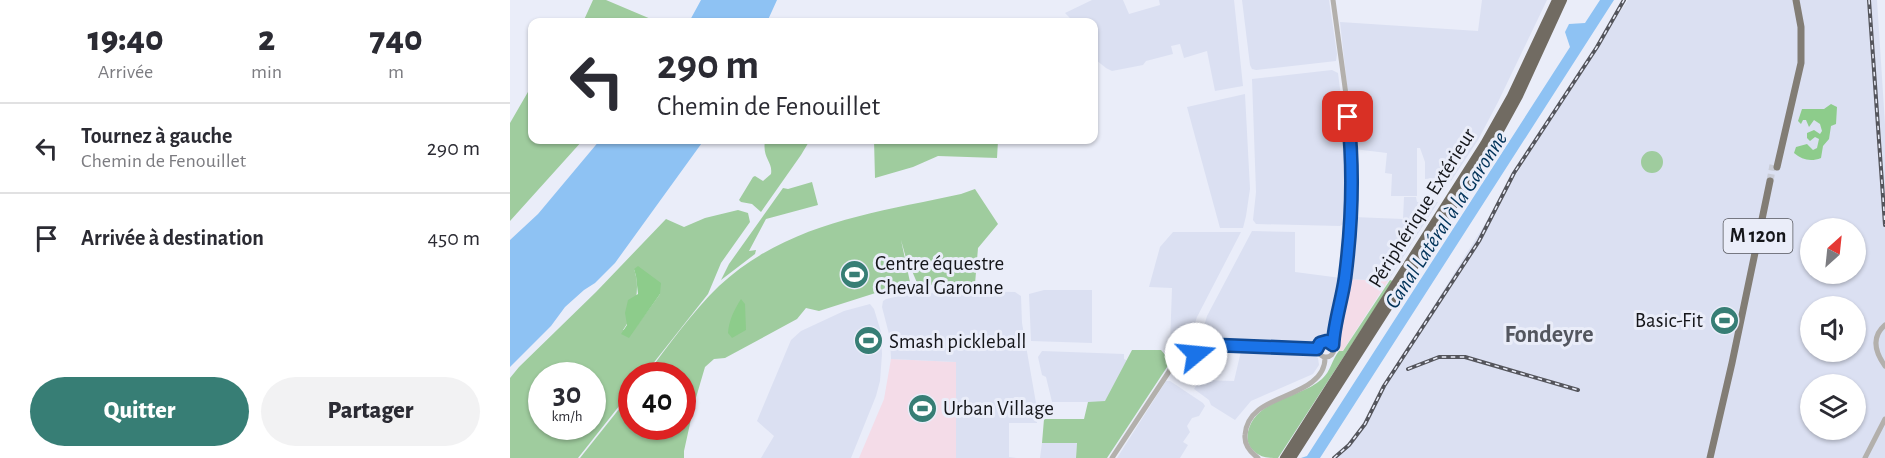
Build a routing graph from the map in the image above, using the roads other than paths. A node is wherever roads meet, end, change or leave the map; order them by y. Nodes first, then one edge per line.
1 (1333, 0) edge
2 (1556, 0) edge
3 (1563, 0) edge
4 (1795, 1) edge
5 (1805, 51) dead end
6 (1775, 166) tunnel mouth
7 (1772, 181) tunnel mouth
8 (1337, 323) junction
9 (1885, 325) edge
10 (1203, 341) junction
11 (1325, 341) junction
12 (1217, 345) junction
13 (1333, 345) junction
14 (1188, 347) junction
15 (1317, 349) junction
16 (1203, 350) junction
17 (1192, 353) junction
18 (1178, 358) junction
19 (1325, 358) junction
20 (1885, 366) edge
21 (1885, 419) edge
22 (1112, 458) edge
23 (1258, 458) edge
24 (1284, 458) edge
25 (1292, 458) edge
26 (1710, 458) edge
27 (1865, 458) edge

1 - 8 street
2 - 24 highway, Périphérique Extérieur
3 - 25 highway
4 - 5 main road
4 - 6 main road
7 - 26 main road, M 120n
8 - 11 street
8 - 13 street
9 - 20 street
10 - 12 street
10 - 14 street
10 - 16 street
11 - 13 street
11 - 15 street
12 - 15 street
12 - 16 street
13 - 19 street
14 - 17 street
14 - 18 street
15 - 19 street
16 - 17 street
17 - 18 street
18 - 22 street
19 - 23 street
21 - 27 street

